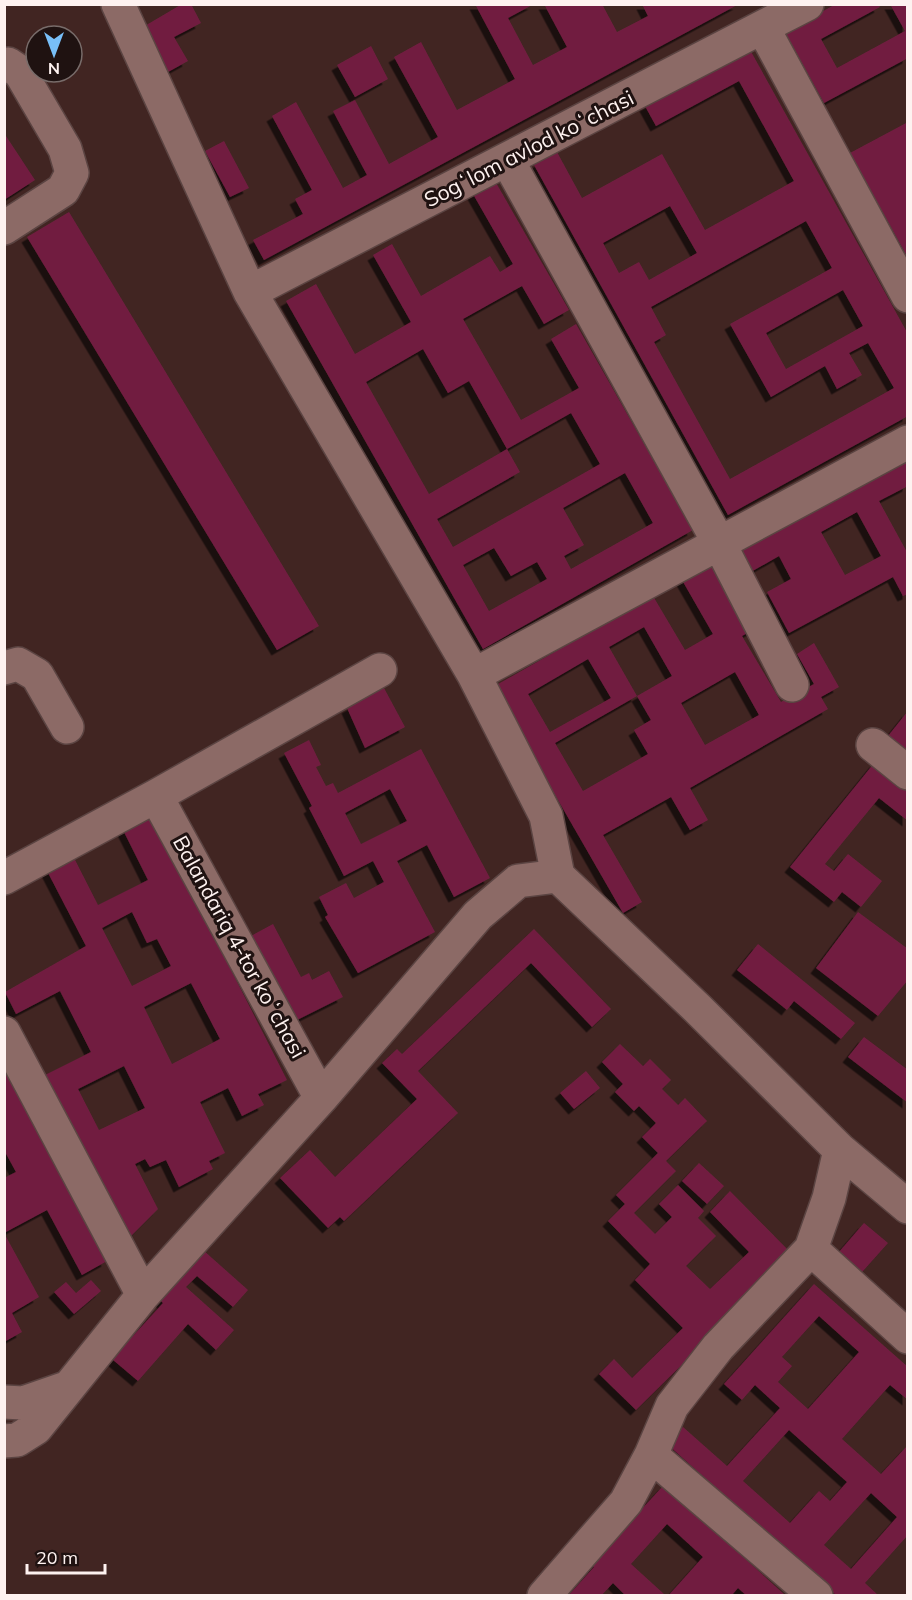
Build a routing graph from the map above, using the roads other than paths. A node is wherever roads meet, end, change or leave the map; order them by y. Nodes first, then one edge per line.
1 (118, 4) edge
2 (807, 4) edge
3 (763, 28) junction
4 (4, 65) edge
5 (508, 161) junction
6 (4, 228) edge
7 (250, 292) junction
8 (908, 296) edge
9 (908, 442) edge
10 (718, 542) junction
11 (4, 668) edge
12 (380, 670) dead end
13 (474, 675) junction
14 (792, 685) dead end
15 (67, 727) dead end
16 (873, 745) dead end
17 (908, 773) edge
18 (156, 796) junction
19 (558, 876) junction
20 (4, 878) edge
21 (4, 1033) edge
22 (321, 1098) junction
23 (840, 1150) junction
24 (908, 1207) edge
25 (811, 1248) junction
26 (143, 1295) junction
27 (908, 1337) edge
28 (69, 1387) junction
29 (4, 1402) edge
30 (4, 1441) edge
31 (651, 1455) junction
32 (544, 1596) edge
33 (816, 1596) edge

1 - 7 street
2 - 3 street, Sogʻlom avlod koʻchasi
3 - 5 street, Sogʻlom avlod koʻchasi
3 - 8 street
4 - 6 street
5 - 7 street, Sogʻlom avlod koʻchasi
5 - 10 street
7 - 13 street
9 - 10 street
10 - 13 street
10 - 14 street
11 - 15 street
12 - 18 street
13 - 19 street
16 - 17 street
18 - 20 street
18 - 22 street, Balandariq 4-tor koʻchasi
19 - 22 street
19 - 23 street
21 - 26 street
22 - 26 street
23 - 24 street
23 - 25 street
25 - 27 street
25 - 31 street
26 - 28 street
28 - 29 street
28 - 30 street
31 - 32 street
31 - 33 street

